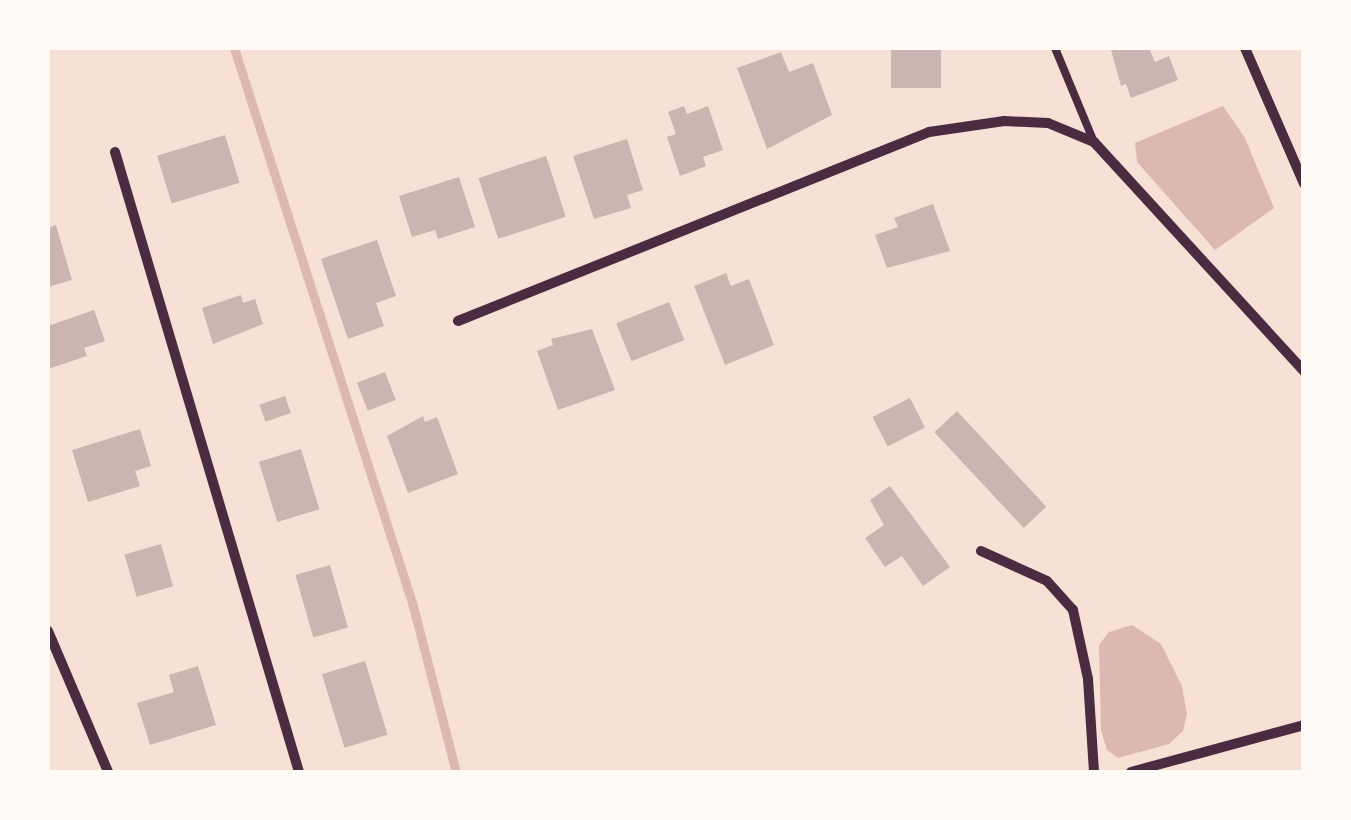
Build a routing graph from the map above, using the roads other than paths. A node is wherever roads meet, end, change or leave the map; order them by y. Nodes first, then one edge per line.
1 (1055, 48) edge
2 (1245, 48) edge
3 (1094, 142) junction
4 (115, 152) dead end
5 (1304, 184) edge
6 (458, 322) dead end
7 (1304, 371) edge
8 (981, 551) dead end
9 (48, 631) edge
10 (1304, 725) edge
11 (108, 772) edge
12 (299, 772) edge
13 (1094, 772) edge
14 (1132, 772) edge

1 - 3 lane
2 - 5 street
3 - 6 street
3 - 7 street
4 - 12 street
8 - 13 street
9 - 11 street
10 - 14 street

